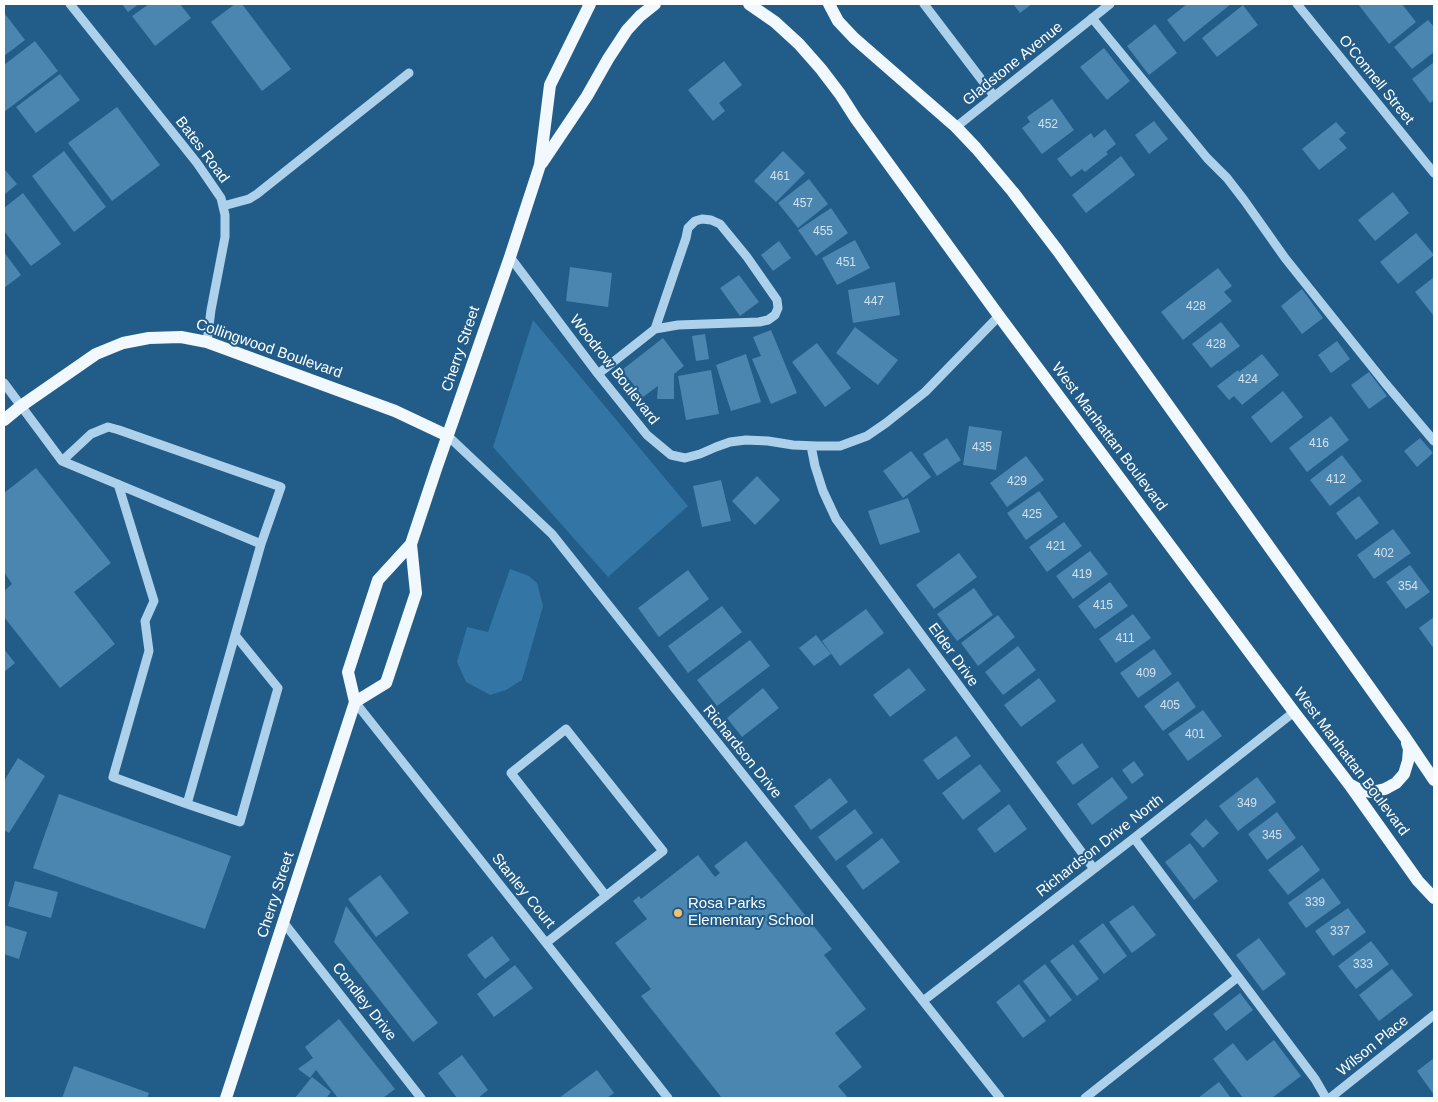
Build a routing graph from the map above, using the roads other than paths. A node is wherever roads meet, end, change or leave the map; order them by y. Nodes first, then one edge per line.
1 (70, 4) edge
2 (590, 4) edge
3 (655, 4) edge
4 (749, 4) edge
5 (829, 4) edge
6 (924, 4) edge
7 (1110, 4) edge
8 (1297, 4) edge
9 (1092, 18) junction
10 (409, 73) dead end
11 (994, 96) junction
12 (956, 127) junction
13 (540, 165) junction
14 (1434, 173) edge
15 (223, 206) junction
16 (510, 257) junction
17 (999, 316) junction
18 (655, 329) junction
19 (207, 342) junction
20 (598, 374) junction
21 (4, 384) edge
22 (22, 406) junction
23 (4, 420) edge
24 (448, 436) junction
25 (1434, 441) edge
26 (811, 446) junction
27 (62, 461) junction
28 (118, 484) junction
29 (260, 544) junction
30 (411, 544) junction
31 (235, 635) junction
32 (356, 702) junction
33 (1294, 712) junction
34 (1405, 737) junction
35 (1434, 780) edge
36 (1349, 784) junction
37 (187, 804) junction
38 (1134, 838) junction
39 (1094, 869) junction
40 (606, 896) junction
41 (1434, 898) edge
42 (284, 923) junction
43 (546, 943) junction
44 (1238, 977) junction
45 (923, 1001) junction
46 (1434, 1015) edge
47 (226, 1098) edge
48 (421, 1098) edge
49 (668, 1098) edge
50 (1000, 1098) edge
51 (1085, 1098) edge
52 (1326, 1098) edge
53 (1330, 1098) edge

1 - 15 street, Bates Road
2 - 13 main road, Cherry Street
3 - 13 main road, Cherry Street
4 - 17 main road, West Manhattan Boulevard
5 - 12 main road
6 - 11 street
7 - 9 street, Gladstone Avenue
8 - 14 street, O'Connell Street
9 - 11 street, Gladstone Avenue
9 - 25 street
10 - 15 street
11 - 12 street, Gladstone Avenue
12 - 34 main road
13 - 16 main road, Cherry Street
15 - 19 street, Bates Road
16 - 20 street, Woodrow Boulevard
16 - 24 main road, Cherry Street
17 - 26 street, Woodrow Boulevard
17 - 33 main road, West Manhattan Boulevard
18 - 18 street
18 - 20 street
19 - 22 main road, Collingwood Boulevard
19 - 24 main road, Collingwood Boulevard
20 - 26 street, Woodrow Boulevard
21 - 22 street
22 - 23 main road, Collingwood Boulevard
22 - 27 street
24 - 30 main road, Cherry Street
24 - 45 street, Richardson Drive
26 - 39 street, Elder Drive
27 - 28 street
27 - 29 street
28 - 29 street
28 - 37 street
29 - 31 street
30 - 32 main road, Cherry Street
30 - 32 main road, Cherry Street
31 - 37 street
31 - 37 street
32 - 42 main road, Cherry Street
32 - 43 street, Stanley Court
33 - 36 main road, West Manhattan Boulevard
33 - 38 street, Richardson Drive North
34 - 35 main road
34 - 36 main road
36 - 41 main road, West Manhattan Boulevard
38 - 39 street, Richardson Drive North
38 - 44 street
39 - 45 street, Richardson Drive North
40 - 40 street
40 - 43 street
42 - 47 main road, Cherry Street
42 - 48 street, Condley Drive
43 - 49 street, Stanley Court
44 - 51 street
44 - 52 street
45 - 50 street, Richardson Drive
46 - 53 street, Wilson Place

